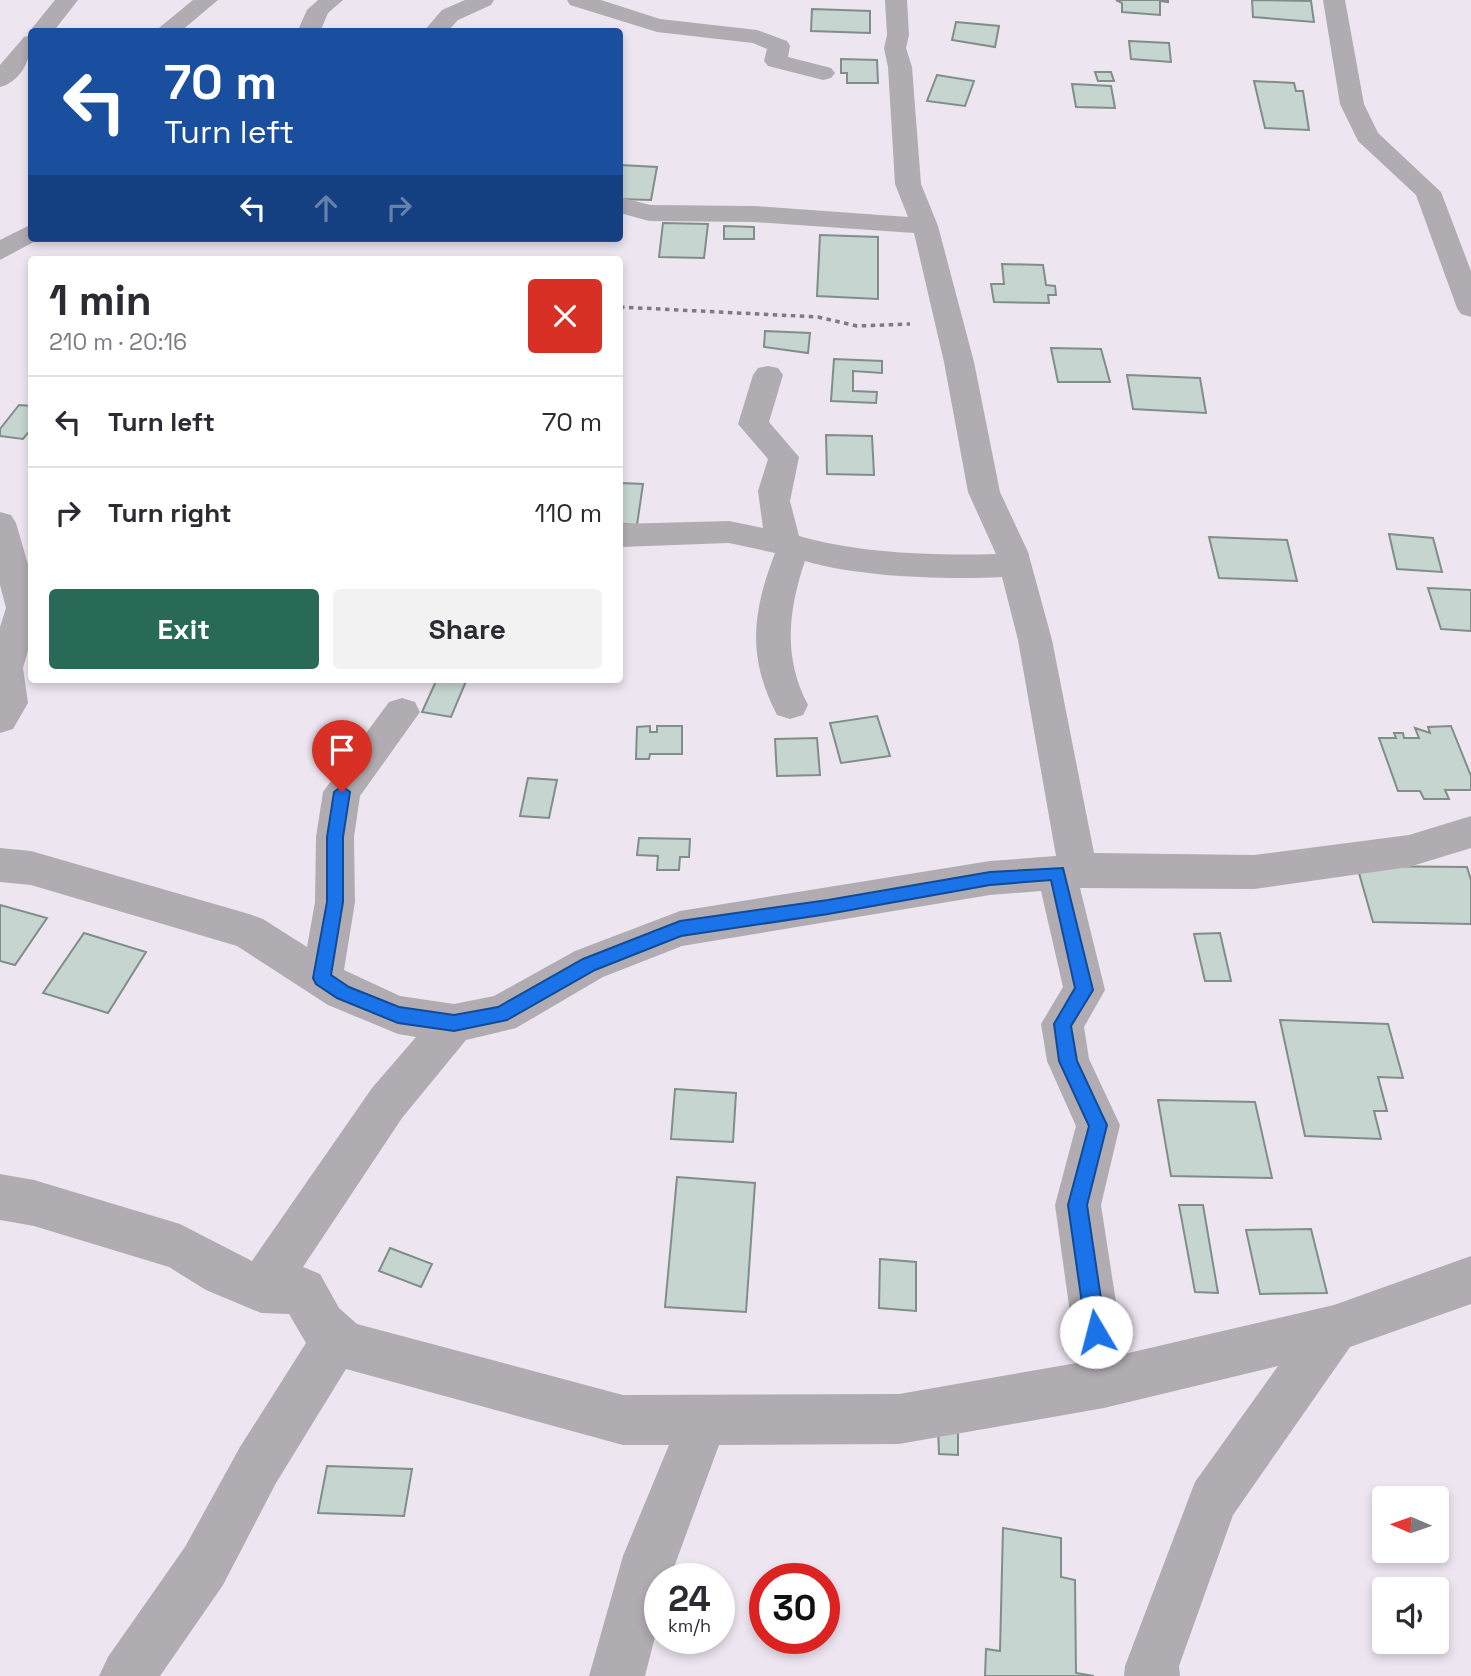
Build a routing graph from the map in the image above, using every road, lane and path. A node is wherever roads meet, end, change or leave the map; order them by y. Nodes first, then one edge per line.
1 (67, 0) edge
2 (207, 0) edge
3 (332, 0) edge
4 (483, 0) edge
5 (578, 0) edge
6 (895, 0) edge
7 (1334, 0) edge
8 (44, 28) edge
9 (170, 28) edge
10 (311, 28) edge
11 (438, 28) edge
12 (28, 47) edge
13 (823, 73) dead end
14 (0, 80) edge
15 (623, 206) edge
16 (925, 226) junction
17 (28, 234) edge
18 (0, 252) edge
19 (623, 307) edge
20 (1471, 308) edge
21 (949, 323) junction
22 (768, 376) dead end
23 (0, 523) edge
24 (623, 536) edge
25 (790, 545) junction
26 (1015, 565) junction
27 (790, 705) dead end
28 (402, 712) dead end
29 (0, 719) edge
30 (1471, 832) edge
31 (0, 865) edge
32 (1068, 872) junction
33 (322, 978) junction
34 (454, 1023) junction
35 (0, 1197) edge
36 (1471, 1280) edge
37 (261, 1289) junction
38 (1335, 1329) junction
39 (335, 1341) junction
40 (1104, 1383) junction
41 (704, 1420) junction
42 (127, 1676) edge
43 (617, 1676) edge
44 (1152, 1676) edge

1 - 8 street
2 - 9 street
3 - 10 street
4 - 11 street
5 - 13 street
6 - 16 street
7 - 20 street
12 - 14 street
15 - 16 street
16 - 21 street
17 - 18 street
19 - 21 path
21 - 26 street
22 - 25 street
23 - 29 street
24 - 25 street
25 - 26 street
25 - 27 street
26 - 32 street
28 - 33 street
30 - 32 street
31 - 33 street
32 - 34 street
32 - 40 street
33 - 34 street
34 - 37 street
35 - 37 street
36 - 38 street
37 - 39 street
38 - 40 street
38 - 44 street
39 - 41 street
39 - 42 street
40 - 41 street
41 - 43 street

